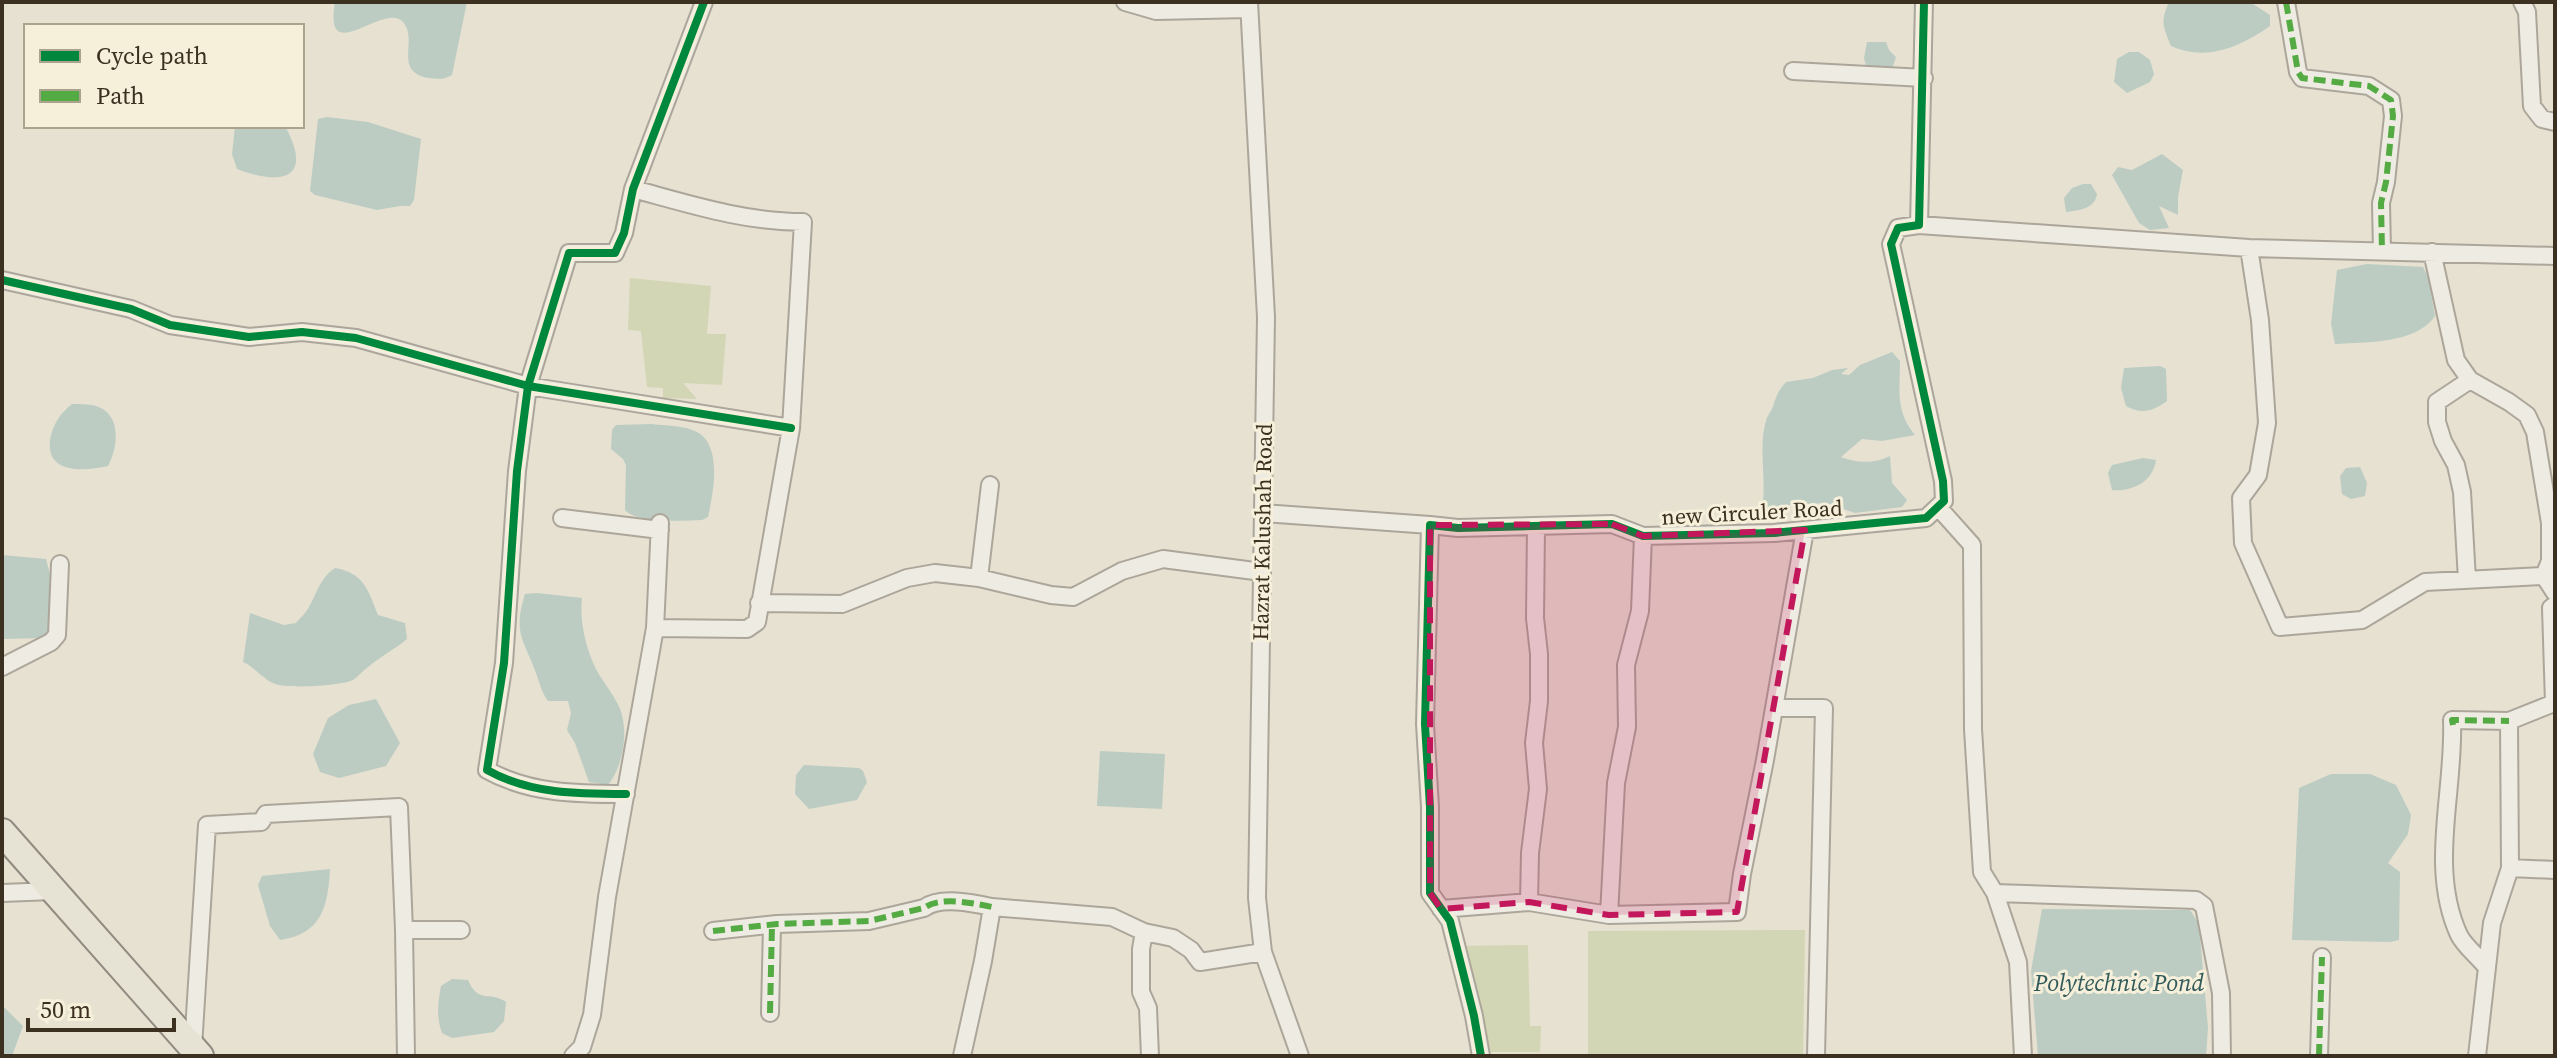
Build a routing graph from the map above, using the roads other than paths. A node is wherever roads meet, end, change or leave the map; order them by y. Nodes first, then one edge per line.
1 (704, 2) edge
2 (1125, 2) edge
3 (1924, 2) edge
4 (2286, 2) edge
5 (2522, 2) edge
6 (1249, 6) edge
7 (1793, 71) dead end
8 (1924, 78) junction
9 (2555, 122) edge
10 (633, 189) junction
11 (1919, 225) junction
12 (2249, 248) junction
13 (2382, 251) junction
14 (2432, 252) junction
15 (2555, 256) edge
16 (2, 280) edge
17 (2470, 380) junction
18 (528, 386) junction
19 (791, 428) junction
20 (990, 485) dead end
21 (1938, 507) junction
22 (1263, 513) junction
23 (562, 518) dead end
24 (1430, 525) junction
25 (1536, 526) junction
26 (1805, 530) junction
27 (1643, 536) junction
28 (60, 564) dead end
29 (1262, 572) junction
30 (2544, 576) junction
31 (979, 578) junction
32 (2467, 580) junction
33 (2555, 593) edge
34 (759, 603) junction
35 (2555, 605) edge
36 (655, 628) junction
37 (2, 667) edge
38 (1774, 708) junction
39 (2509, 721) junction
40 (626, 794) junction
41 (2, 832) edge
42 (2510, 868) junction
43 (2555, 870) edge
44 (53, 891) junction
45 (2, 893) edge
46 (1995, 893) junction
47 (1529, 902) junction
48 (992, 907) junction
49 (1441, 909) junction
50 (1609, 915) junction
51 (772, 925) junction
52 (404, 930) junction
53 (461, 930) dead end
54 (713, 931) dead end
55 (1144, 932) junction
56 (1263, 952) junction
57 (2322, 957) dead end
58 (2487, 968) junction
59 (770, 1013) dead end
60 (197, 1052) edge
61 (406, 1056) edge
62 (573, 1056) edge
63 (962, 1056) edge
64 (1150, 1056) edge
65 (1300, 1056) edge
66 (1481, 1056) edge
67 (1816, 1056) edge
68 (2023, 1056) edge
69 (2222, 1056) edge
70 (2319, 1056) edge
71 (2477, 1056) edge

1 - 10 street
2 - 6 street
3 - 8 street
4 - 13 street
5 - 9 street
6 - 22 street, Hazrat Kalushah Road
7 - 8 street
8 - 11 street
10 - 18 street
10 - 19 street
11 - 12 street
11 - 21 street
12 - 13 street
12 - 32 street
13 - 14 street
14 - 15 street
14 - 17 street
16 - 18 street
17 - 30 street
17 - 32 street
18 - 19 street
18 - 40 street
19 - 34 street
20 - 31 street
21 - 26 street, new Circuler Road
21 - 46 street
22 - 24 street, new Circuler Road
22 - 29 street, Hazrat Kalushah Road
23 - 36 street
24 - 25 street, new Circuler Road
24 - 49 street
25 - 27 street, new Circuler Road
25 - 47 street
26 - 27 street, new Circuler Road
26 - 38 street
27 - 50 street
28 - 37 street
29 - 31 street
29 - 56 street, Hazrat Kalushah Road
30 - 32 street
30 - 33 street
31 - 34 street
34 - 36 street
35 - 39 street
36 - 40 street
38 - 50 street
38 - 67 street
39 - 42 street
39 - 58 street
40 - 62 street
41 - 44 main road
42 - 43 street
42 - 58 street
44 - 45 street
44 - 60 main road
46 - 68 street
46 - 69 street
47 - 49 street
47 - 50 street
48 - 51 street
48 - 55 street
48 - 63 street
49 - 66 street
51 - 54 street
51 - 59 street
52 - 53 street
52 - 60 street
52 - 61 street
55 - 56 street
55 - 64 street
56 - 65 street, Hazrat Kalushah Road
57 - 70 street
58 - 71 street

